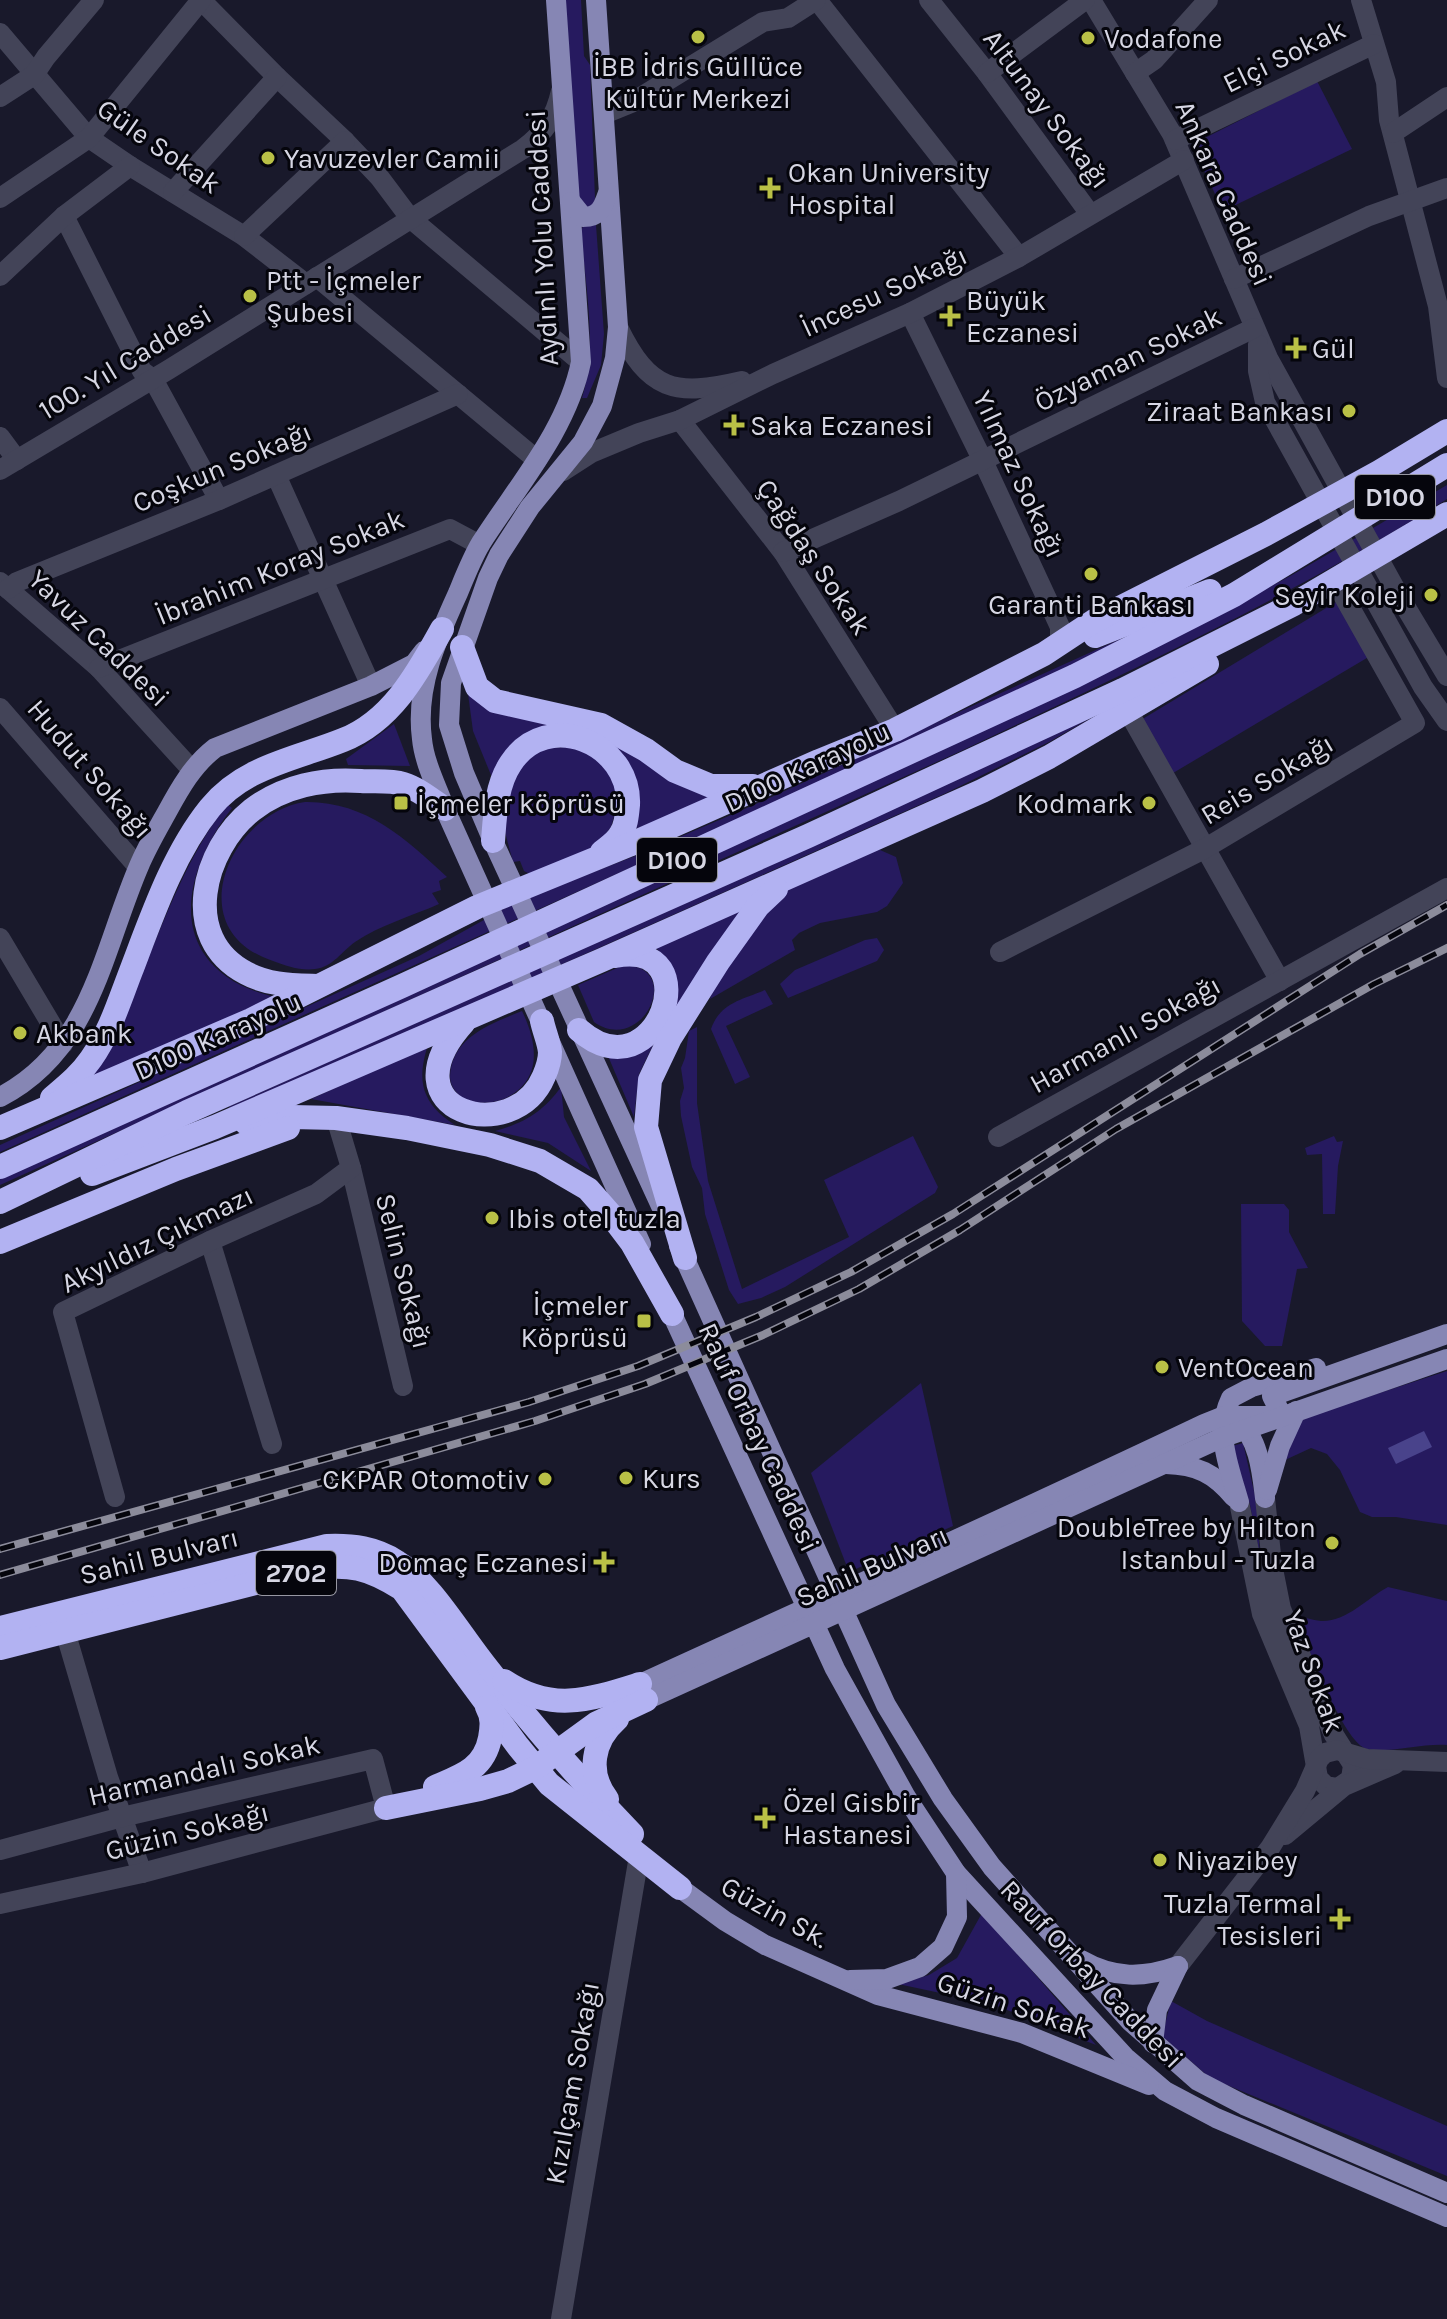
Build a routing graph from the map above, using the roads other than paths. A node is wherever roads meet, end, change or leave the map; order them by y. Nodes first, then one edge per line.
1 (94, 0) edge
2 (201, 0) edge
3 (556, 0) edge
4 (596, 0) edge
5 (816, 0) edge
6 (1085, 0) edge
7 (1091, 0) edge
8 (1208, 0) edge
9 (1361, 0) edge
10 (937, 3) edge
11 (0, 33) edge
12 (1374, 44) junction
13 (987, 73) junction
14 (1135, 73) junction
15 (34, 75) junction
16 (277, 77) junction
17 (562, 87) junction
18 (0, 97) edge
19 (1447, 97) edge
20 (604, 114) junction
21 (1393, 133) junction
22 (89, 138) junction
23 (1175, 140) junction
24 (345, 141) junction
25 (523, 149) junction
26 (1184, 160) junction
27 (130, 166) junction
28 (568, 170) junction
29 (1447, 188) edge
30 (173, 192) junction
31 (608, 193) junction
32 (0, 198) edge
33 (1411, 200) junction
34 (571, 202) junction
35 (1090, 214) junction
36 (64, 216) junction
37 (410, 218) junction
38 (244, 236) junction
39 (1019, 257) junction
40 (0, 276) edge
41 (1234, 279) junction
42 (311, 281) junction
43 (1441, 294) edge
44 (910, 313) junction
45 (618, 327) junction
46 (1254, 328) junction
47 (1231, 340) junction
48 (581, 362) junction
49 (1258, 371) junction
50 (773, 374) junction
51 (1447, 378) edge
52 (153, 379) junction
53 (458, 394) junction
54 (680, 420) junction
55 (1447, 431) edge
56 (0, 437) edge
57 (537, 460) junction
58 (983, 461) junction
59 (8, 465) edge
60 (1447, 465) edge
61 (276, 475) junction
62 (552, 479) junction
63 (219, 500) junction
64 (1447, 514) edge
65 (1342, 527) junction
66 (1447, 527) edge
67 (480, 545) junction
68 (1398, 545) junction
69 (783, 552) junction
70 (324, 579) junction
71 (1335, 581) junction
72 (4, 586) edge
73 (1294, 604) junction
74 (442, 629) junction
75 (462, 647) junction
76 (1044, 654) junction
77 (99, 668) junction
78 (1447, 676) edge
79 (371, 686) junction
80 (0, 708) edge
81 (1128, 711) junction
82 (1447, 721) edge
83 (895, 730) junction
84 (192, 770) junction
85 (763, 786) junction
86 (445, 809) junction
87 (493, 841) junction
88 (1204, 849) junction
89 (594, 860) junction
90 (138, 867) junction
91 (792, 876) junction
92 (1447, 888) edge
93 (0, 938) edge
94 (1000, 952) dead end
95 (602, 960) junction
96 (1280, 981) junction
97 (323, 986) junction
98 (469, 1017) junction
99 (542, 1021) junction
100 (579, 1030) junction
101 (63, 1044) junction
102 (0, 1097) edge
103 (38, 1110) junction
104 (336, 1118) junction
105 (215, 1127) junction
106 (0, 1128) edge
107 (998, 1137) dead end
108 (0, 1167) edge
109 (351, 1168) junction
110 (0, 1202) edge
111 (0, 1209) edge
112 (210, 1241) junction
113 (0, 1242) edge
114 (685, 1258) junction
115 (672, 1314) junction
116 (1447, 1334) edge
117 (1395, 1353) junction
118 (1447, 1359) edge
119 (403, 1386) dead end
120 (1224, 1416) junction
121 (1290, 1420) junction
122 (1248, 1432) junction
123 (1222, 1441) junction
124 (272, 1444) dead end
125 (1162, 1464) junction
126 (1185, 1465) junction
127 (115, 1497) dead end
128 (1265, 1498) junction
129 (1239, 1502) junction
130 (103, 1601) junction
131 (0, 1628) edge
132 (65, 1631) junction
133 (0, 1648) edge
134 (486, 1667) junction
135 (643, 1692) junction
136 (480, 1694) junction
137 (539, 1730) junction
138 (557, 1751) junction
139 (1344, 1752) junction
140 (1402, 1761) junction
141 (1447, 1762) edge
142 (1316, 1766) junction
143 (535, 1768) junction
144 (1344, 1786) junction
145 (386, 1808) junction
146 (122, 1817) junction
147 (636, 1845) junction
148 (1270, 1848) junction
149 (0, 1850) edge
150 (142, 1873) junction
151 (956, 1873) junction
152 (680, 1888) joint
153 (0, 1904) edge
154 (1071, 1954) junction
155 (1178, 1966) junction
156 (844, 1980) junction
157 (1153, 2043) junction
158 (1165, 2091) junction
159 (1447, 2193) edge
160 (1447, 2217) edge
161 (561, 2319) edge

1 - 15 street
2 - 16 street
2 - 22 street
3 - 17 main road, Aydınlı Yolu Caddesi
4 - 20 main road
5 - 20 street
5 - 39 street
6 - 13 street
7 - 14 street, Ankara Caddesi
8 - 14 street
9 - 12 street
10 - 13 street, Altunay Sokağı
11 - 15 street, Güle Sokak
12 - 21 street
12 - 23 street, Elçi Sokak
13 - 35 street, Altunay Sokağı
14 - 23 street, Ankara Caddesi
15 - 18 street
15 - 22 street, Güle Sokak
16 - 24 street
16 - 30 street
17 - 25 street, 100. Yıl Caddesi
17 - 28 main road, Aydınlı Yolu Caddesi
19 - 21 street
20 - 31 main road
21 - 33 street
22 - 27 street, Güle Sokak
22 - 32 street
23 - 26 street, Ankara Caddesi
24 - 37 street
24 - 38 street
25 - 28 street
25 - 37 street, 100. Yıl Caddesi
26 - 35 street, İncesu Sokağı
26 - 41 street, Ankara Caddesi
27 - 30 street, Güle Sokak
27 - 36 street
28 - 34 main road, Aydınlı Yolu Caddesi
29 - 33 street
30 - 38 street, Güle Sokak
31 - 34 main road
31 - 45 main road
33 - 41 street
33 - 43 street
34 - 48 main road, Aydınlı Yolu Caddesi
35 - 39 street, İncesu Sokağı
36 - 40 street
36 - 52 street
37 - 42 street, 100. Yıl Caddesi
37 - 48 street
38 - 42 street, Güle Sokak
39 - 44 street, İncesu Sokağı
41 - 46 street, Ankara Caddesi
42 - 52 street, 100. Yıl Caddesi
42 - 53 street, Güle Sokak
43 - 51 street
44 - 50 street, İncesu Sokağı
44 - 58 street, Yılmaz Sokağı
45 - 50 street
45 - 62 main road
46 - 47 street, Özyaman Sokak
46 - 49 street, Ankara Caddesi
46 - 78 street, Ankara Caddesi
47 - 49 street
47 - 58 street, Özyaman Sokak
48 - 57 main road, Aydınlı Yolu Caddesi
49 - 82 street, Ankara Caddesi
50 - 54 street
52 - 59 street, 100. Yıl Caddesi
52 - 63 street
53 - 57 street, Güle Sokak
53 - 61 street, Coşkun Sokağı
54 - 62 street
54 - 69 street, Çağdaş Sokak
55 - 76 highway
56 - 59 street
57 - 67 main road, Aydınlı Yolu Caddesi
58 - 69 street, Özyaman Sokak
58 - 76 street, Yılmaz Sokağı
60 - 65 highway, D100 Karayolu / D100
61 - 63 street, Coşkun Sokağı
61 - 70 street
62 - 75 main road
63 - 72 street, Coşkun Sokağı
64 - 68 highway, D100 Karayolu / D100
65 - 76 highway
65 - 108 highway, D100 Karayolu / D100
66 - 68 highway
67 - 70 street, İbrahim Koray Sokak
67 - 74 main road, Aydınlı Yolu Caddesi
68 - 71 highway, D100 Karayolu / D100
69 - 83 street, Çağdaş Sokak
70 - 77 street, İbrahim Koray Sokak
70 - 79 street
71 - 73 highway, D100 Karayolu / D100
71 - 88 street, Reis Sokağı
72 - 77 street, Yavuz Caddesi
73 - 81 highway
73 - 110 highway, D100 Karayolu / D100
74 - 79 main road
74 - 86 main road
74 - 103 highway
75 - 85 highway
75 - 87 main road
76 - 83 highway
77 - 84 street, Yavuz Caddesi
79 - 84 main road
80 - 90 street, Hudut Sokağı
81 - 88 street
81 - 91 highway
83 - 85 highway
84 - 90 main road
85 - 89 highway
86 - 97 highway
86 - 99 main road
87 - 89 highway
87 - 100 main road
88 - 94 street, Reis Sokağı
88 - 96 street
89 - 97 highway
90 - 101 main road
91 - 95 highway
91 - 114 highway
92 - 96 street, Harmanlı Sokağı
93 - 101 street
95 - 98 highway
95 - 100 highway
96 - 107 street, Harmanlı Sokağı
97 - 103 highway
98 - 99 highway
98 - 105 highway
99 - 115 main road, Rauf Orbay Caddesi
100 - 114 main road, Rauf Orbay Caddesi
101 - 102 main road
103 - 106 highway
104 - 105 highway
104 - 109 street
104 - 113 highway
104 - 115 highway
105 - 111 highway
109 - 112 street, Akyıldız Çıkmazı
109 - 119 street, Selin Sokağı
112 - 124 street
112 - 127 street, Akyıldız Çıkmazı
114 - 154 main road, Rauf Orbay Caddesi
115 - 151 main road, Rauf Orbay Caddesi
116 - 117 main road
117 - 120 main road
117 - 121 main road
118 - 121 main road, Sahil Bulvarı
120 - 121 main road, Sahil Bulvarı
120 - 122 main road
120 - 123 main road
120 - 135 main road, Sahil Bulvarı
121 - 122 main road, Sahil Bulvarı
121 - 128 main road
122 - 123 main road, Sahil Bulvarı
122 - 128 main road
123 - 125 main road, Sahil Bulvarı
123 - 126 street
123 - 129 main road
125 - 126 main road
125 - 135 main road, Sahil Bulvarı
126 - 129 main road
128 - 139 street, Yaz Sokak
129 - 142 street, Yaz Sokak
130 - 131 highway, Sahil Bulvarı / 2702
130 - 132 street
130 - 134 highway, Sahil Bulvarı / 2702
132 - 133 highway, Sahil Bulvarı / 2702
132 - 136 highway, Sahil Bulvarı / 2702
132 - 146 street
134 - 135 highway
134 - 137 highway, Sahil Bulvarı / 2702
135 - 137 highway, Sahil Bulvarı
135 - 138 highway, Sahil Bulvarı
135 - 147 highway
136 - 143 highway, Sahil Bulvarı / 2702
136 - 145 highway
137 - 138 highway
137 - 143 highway
138 - 143 highway, Sahil Bulvarı
138 - 147 highway
139 - 140 street
139 - 142 street
139 - 144 street
140 - 141 street
140 - 144 street
142 - 144 street
142 - 148 street
143 - 145 highway, Sahil Bulvarı
143 - 147 highway
144 - 148 street
145 - 146 street, Harmandalı Sokak
145 - 150 street, Güzin Sokağı
146 - 149 street, Harmandalı Sokak
146 - 150 street
147 - 152 highway
147 - 161 street, Kızılçam Sokağı
148 - 155 street
150 - 153 street, Güzin Sokağı
151 - 156 main road
151 - 158 main road, Rauf Orbay Caddesi
152 - 156 main road, Güzin Sk.
154 - 155 main road
154 - 157 main road, Rauf Orbay Caddesi
155 - 157 main road
156 - 158 main road, Güzin Sokak
157 - 159 main road, Rauf Orbay Caddesi
158 - 160 main road, Rauf Orbay Caddesi

